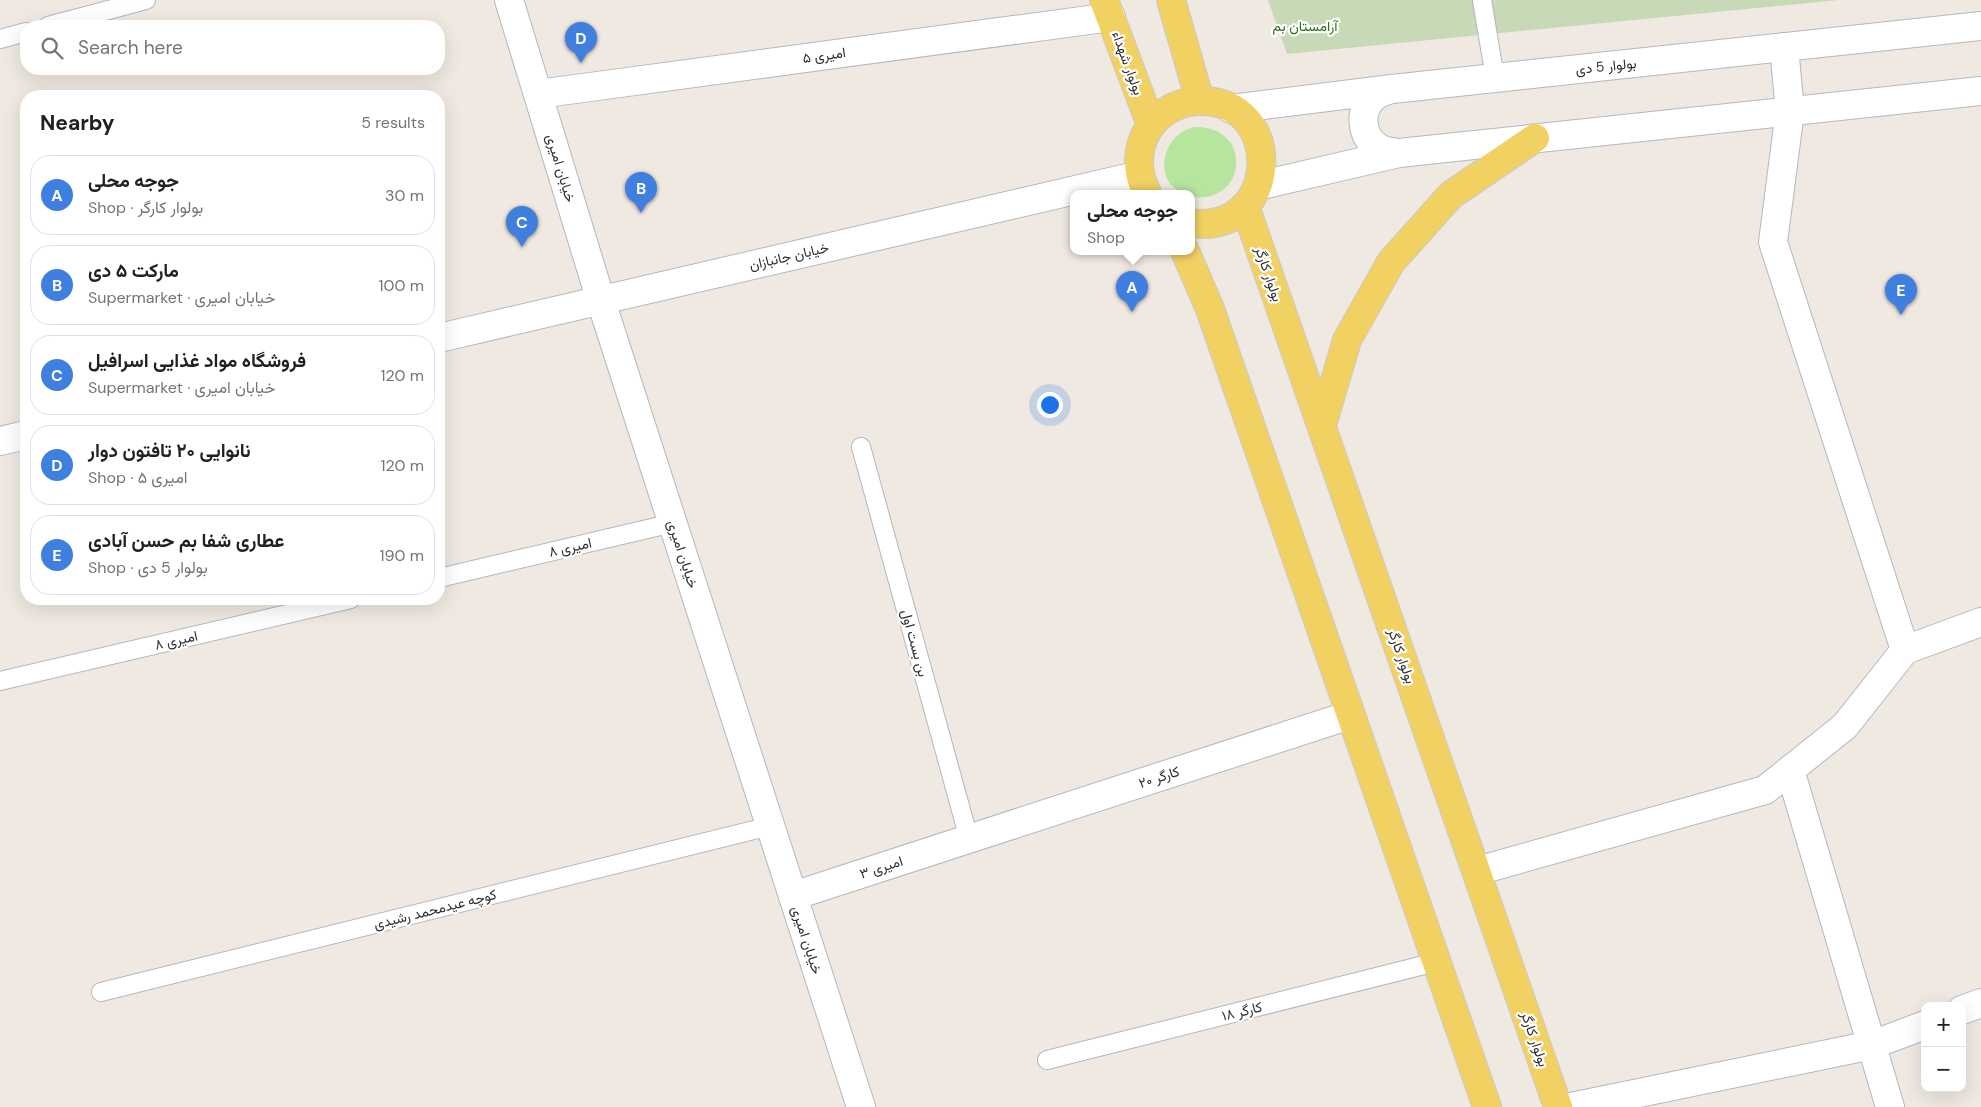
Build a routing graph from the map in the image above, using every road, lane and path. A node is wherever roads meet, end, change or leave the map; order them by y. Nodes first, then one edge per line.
1 (146, 0) edge
2 (509, 0) edge
3 (1171, 0) edge
4 (1482, 0) edge
5 (1107, 8) edge
6 (71, 20) edge
7 (1981, 26) edge
8 (20, 34) edge
9 (0, 39) edge
10 (1784, 47) junction
11 (1495, 78) junction
12 (1392, 88) junction
13 (1981, 91) edge
14 (538, 94) junction
15 (1200, 101) junction
16 (1231, 108) junction
17 (1790, 111) junction
18 (1151, 126) junction
19 (1535, 138) junction
20 (1399, 153) junction
21 (1144, 184) edge
22 (1116, 190) edge
23 (1251, 196) junction
24 (1070, 200) edge
25 (1195, 223) edge
26 (1187, 255) edge
27 (601, 300) junction
28 (445, 337) edge
29 (1322, 425) junction
30 (20, 436) edge
31 (0, 441) edge
32 (861, 447) dead end
33 (673, 523) junction
34 (445, 577) edge
35 (325, 605) edge
36 (1981, 622) edge
37 (1905, 650) junction
38 (0, 681) edge
39 (1350, 715) junction
40 (1790, 770) junction
41 (770, 826) junction
42 (969, 839) junction
43 (1477, 871) junction
44 (793, 896) junction
45 (1436, 962) junction
46 (101, 992) dead end
47 (1981, 1003) edge
48 (1966, 1009) edge
49 (1921, 1027) edge
50 (1872, 1045) junction
51 (1047, 1060) dead end
52 (861, 1107) edge
53 (1487, 1107) edge
54 (1558, 1107) edge
55 (1571, 1107) edge
56 (1890, 1107) edge

1 - 6 lane
2 - 14 street, خیابان امیری
3 - 15 main road
4 - 11 lane
5 - 14 street, امیری ۵
5 - 18 main road, بولوار شهداء
7 - 10 street, بولوار 5 دی
8 - 9 lane
10 - 11 street, بولوار 5 دی
10 - 17 street
11 - 12 street, بولوار 5 دی
12 - 16 street, بولوار 5 دی
12 - 20 street
13 - 17 street
14 - 27 street, خیابان امیری
15 - 16 main road
15 - 18 main road
16 - 23 main road
17 - 19 street
17 - 37 street
18 - 21 main road
19 - 20 street
19 - 29 main road
20 - 23 street
21 - 22 street, خیابان جانبازان
23 - 25 main road
23 - 29 main road, بولوار کارگر
24 - 27 street, خیابان جانبازان
26 - 39 main road
27 - 28 street, خیابان جانبازان
27 - 33 street, خیابان امیری
29 - 43 main road, بولوار کارگر
30 - 31 street
32 - 42 lane, بن بست اول
33 - 34 lane, امیری ۸
33 - 41 street, خیابان امیری
35 - 38 lane, امیری ۸
36 - 37 street
37 - 40 street
39 - 42 street, کارگر ۲۰
39 - 45 main road
40 - 43 street
40 - 50 street
41 - 44 street, خیابان امیری
41 - 46 lane, کوچه عیدمحمد رشیدی
42 - 44 street, امیری ۳
43 - 54 main road, بولوار کارگر
44 - 52 street, خیابان امیری
45 - 51 lane, کارگر ۱۸
45 - 53 main road
47 - 48 street
49 - 50 street
50 - 55 street
50 - 56 street

